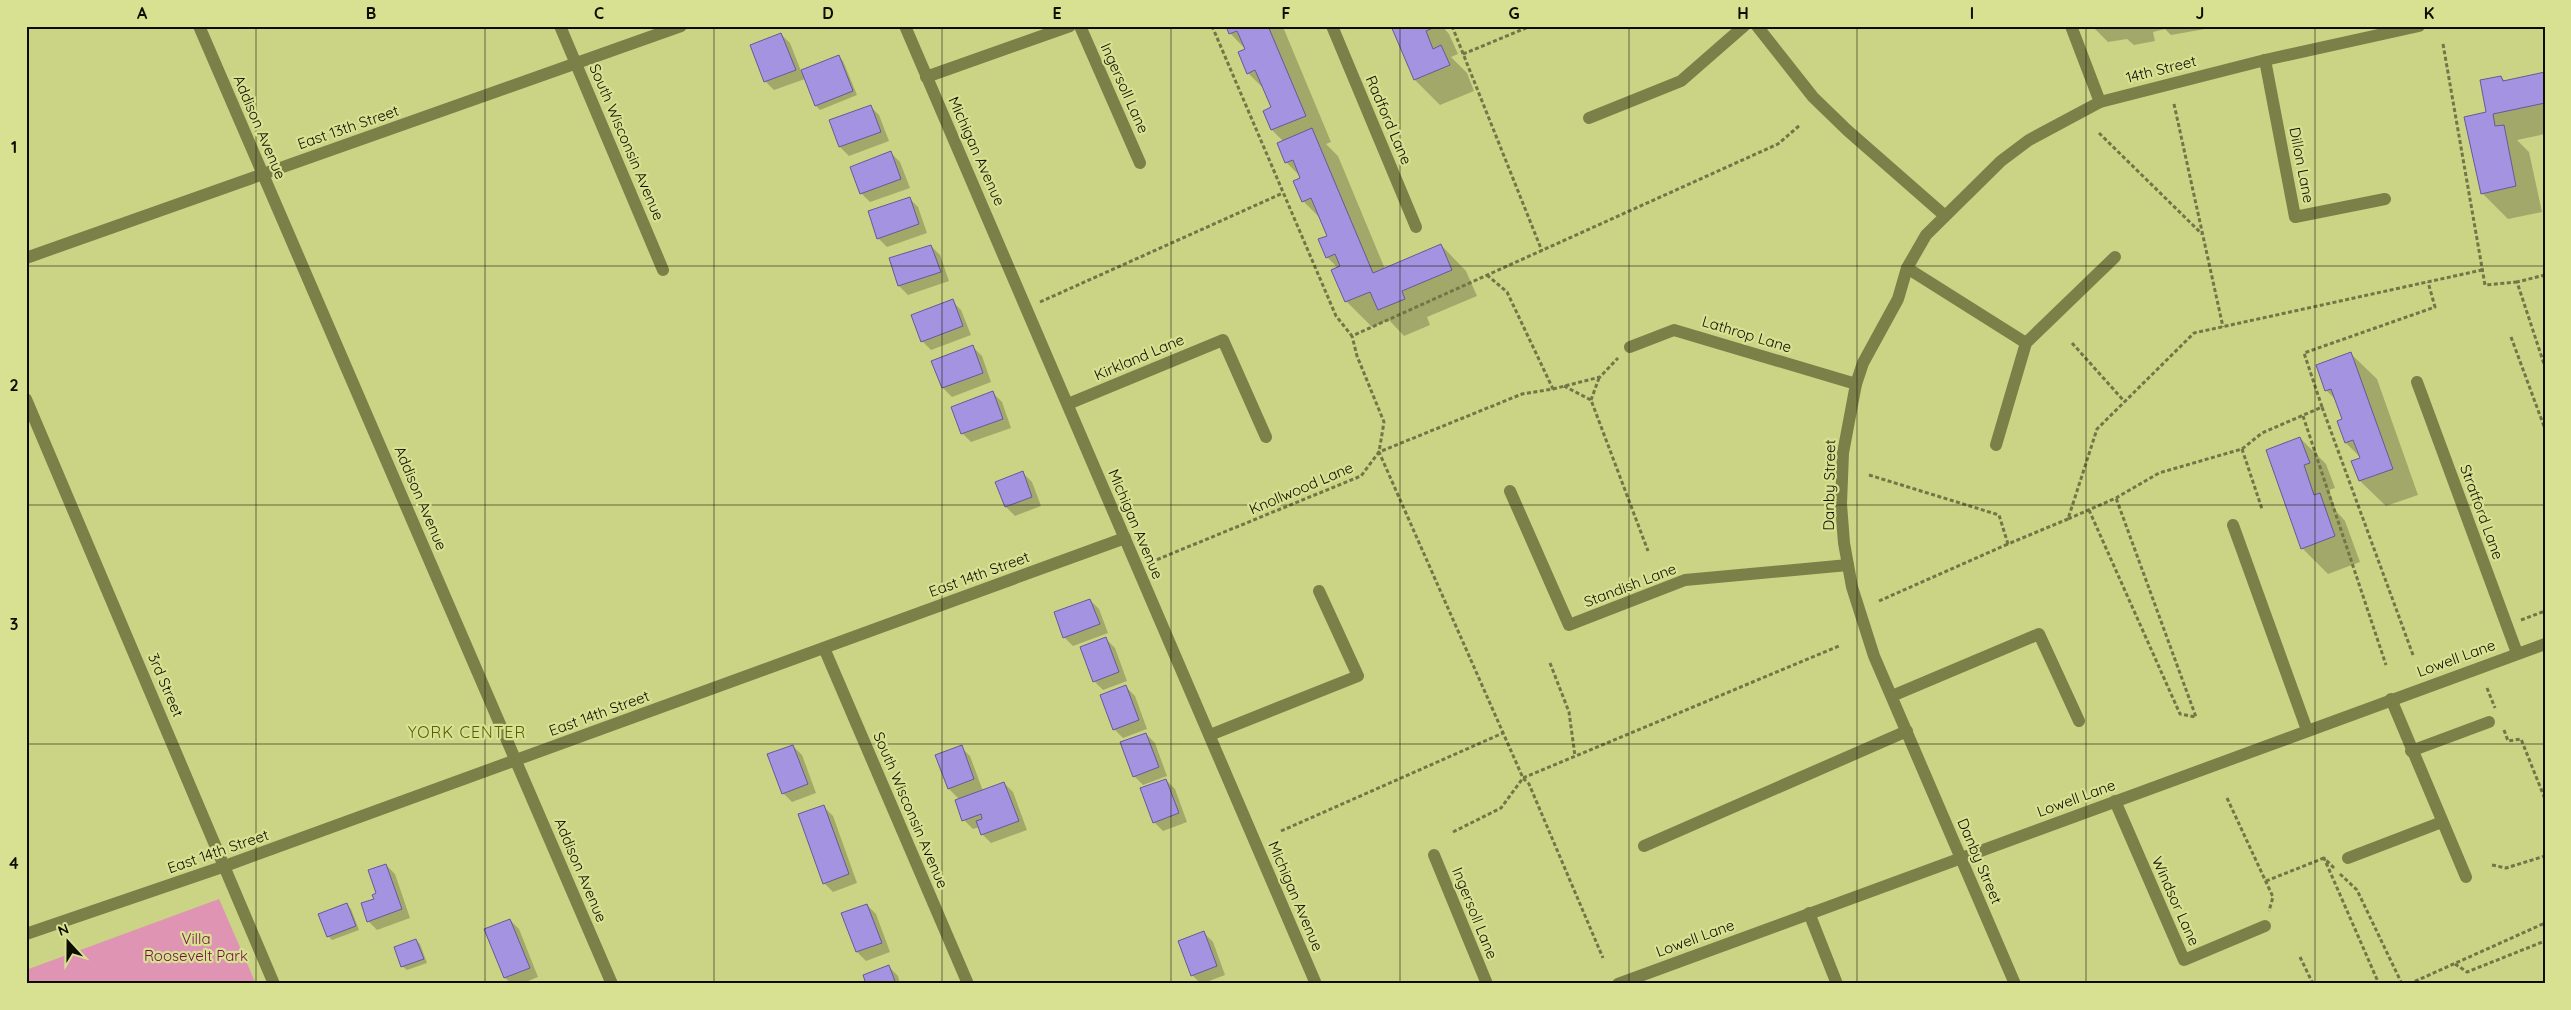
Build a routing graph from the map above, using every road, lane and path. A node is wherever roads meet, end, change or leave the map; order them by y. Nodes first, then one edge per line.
1 (199, 26) edge
2 (560, 26) edge
3 (681, 26) edge
4 (905, 26) edge
5 (1070, 26) edge
6 (1080, 26) edge
7 (1212, 26) edge
8 (1332, 26) edge
9 (1452, 26) edge
10 (1531, 26) edge
11 (1744, 26) edge
12 (1757, 26) edge
13 (2071, 26) edge
14 (2419, 26) edge
15 (2443, 44) dead end
16 (1463, 54) junction
17 (2265, 60) junction
18 (576, 64) junction
19 (926, 77) junction
20 (2100, 102) junction
21 (2174, 104) dead end
22 (1589, 118) dead end
23 (1800, 125) dead end
24 (2099, 133) dead end
25 (1140, 164) dead end
26 (262, 174) junction
27 (1283, 193) junction
28 (2384, 199) dead end
29 (1944, 215) junction
30 (1416, 227) dead end
31 (2202, 235) junction
32 (1542, 251) junction
33 (26, 258) edge
34 (2115, 258) dead end
35 (1907, 268) junction
36 (663, 270) dead end
37 (2482, 270) junction
38 (1487, 275) junction
39 (2545, 275) edge
40 (2428, 282) junction
41 (2517, 282) junction
42 (1039, 302) dead end
43 (2223, 327) junction
44 (1352, 336) junction
45 (2511, 337) dead end
46 (2026, 343) junction
47 (2072, 343) dead end
48 (1630, 346) dead end
49 (1619, 357) dead end
50 (2545, 367) edge
51 (1600, 377) junction
52 (2417, 382) dead end
53 (1856, 384) junction
54 (1564, 386) junction
55 (1553, 389) junction
56 (26, 399) edge
57 (1591, 400) junction
58 (2124, 401) junction
59 (1068, 404) junction
60 (2322, 407) junction
61 (2302, 416) junction
62 (2545, 429) edge
63 (1266, 437) dead end
64 (1996, 445) dead end
65 (2242, 449) junction
66 (1380, 452) junction
67 (1868, 475) dead end
68 (1510, 492) dead end
69 (2116, 498) junction
70 (2262, 509) dead end
71 (2089, 510) junction
72 (2068, 519) junction
73 (2233, 525) dead end
74 (1125, 538) junction
75 (2008, 544) junction
76 (1648, 551) dead end
77 (1848, 565) junction
78 (1137, 567) junction
79 (1319, 591) dead end
80 (1880, 601) dead end
81 (2545, 611) edge
82 (2506, 625) junction
83 (2545, 644) edge
84 (1839, 646) dead end
85 (824, 648) junction
86 (2517, 653) junction
87 (2413, 655) dead end
88 (1550, 663) dead end
89 (2386, 665) dead end
90 (2487, 688) dead end
91 (1892, 696) junction
92 (2391, 699) junction
93 (2496, 720) junction
94 (2079, 721) dead end
95 (2307, 730) junction
96 (1907, 731) junction
97 (1503, 733) junction
98 (1210, 735) junction
99 (2411, 751) junction
100 (1574, 756) junction
101 (517, 760) junction
102 (1523, 778) junction
103 (2227, 798) dead end
104 (2545, 799) edge
105 (2115, 802) junction
106 (2442, 822) junction
107 (1282, 831) dead end
108 (1453, 832) dead end
109 (1644, 846) dead end
110 (1434, 855) dead end
111 (2545, 856) edge
112 (1961, 858) junction
113 (2324, 858) junction
114 (2348, 858) dead end
115 (2492, 865) dead end
116 (225, 866) junction
117 (2466, 877) dead end
118 (2266, 881) junction
119 (1809, 913) junction
120 (2263, 920) joint
121 (2545, 923) edge
122 (26, 934) edge
123 (2545, 940) edge
124 (2300, 957) dead end
125 (1603, 958) dead end
126 (2455, 964) junction
127 (274, 984) edge
128 (612, 984) edge
129 (968, 984) edge
130 (1316, 984) edge
131 (1487, 984) edge
132 (1618, 984) edge
133 (1837, 984) edge
134 (2015, 984) edge
135 (2313, 984) edge
136 (2379, 984) edge
137 (2402, 984) edge
138 (2409, 984) edge

1 - 26 street, Addison Avenue
2 - 18 street, South Wisconsin Avenue
3 - 18 street, East 13th Street
4 - 19 street, Michigan Avenue
5 - 19 street
6 - 25 street, Ingersoll Lane
7 - 27 path
8 - 30 street, Radford Lane
9 - 16 path
10 - 16 path
11 - 22 street
12 - 29 street
13 - 20 street
14 - 17 street, 14th Street
15 - 37 path
16 - 32 path
17 - 20 street, 14th Street
17 - 28 street, Dillon Lane
18 - 26 street, East 13th Street
18 - 36 street, South Wisconsin Avenue
19 - 59 street, Michigan Avenue
20 - 29 street, 14th Street
21 - 31 path
23 - 32 path
24 - 31 path
26 - 33 street, East 13th Street
26 - 101 street, Addison Avenue
27 - 42 path
27 - 44 path
29 - 35 street, Danby Street
31 - 43 path
32 - 38 path
34 - 46 street
35 - 46 street
35 - 53 street, Danby Street
37 - 40 path
37 - 41 path
38 - 44 path
38 - 55 path
39 - 41 path
40 - 43 path
40 - 60 path
41 - 50 path
43 - 58 path
44 - 66 path
45 - 62 path
46 - 64 street
47 - 58 path
48 - 53 street, Lathrop Lane
49 - 51 path
51 - 54 path
51 - 57 path
52 - 82 street, Stratford Lane
53 - 77 street, Danby Street
54 - 55 path
54 - 57 path
55 - 66 path
56 - 116 street, 3rd Street
57 - 76 path
58 - 72 path
59 - 63 street, Kirkland Lane
59 - 74 street, Michigan Avenue
60 - 61 path
60 - 87 path
61 - 65 path
61 - 89 path
65 - 69 path
65 - 70 path
66 - 78 path, Knollwood Lane
66 - 97 path
67 - 75 path
68 - 77 street, Standish Lane
69 - 71 path
69 - 71 path
71 - 72 path
72 - 75 path
73 - 95 street
74 - 78 street, Michigan Avenue
74 - 85 street, East 14th Street
75 - 80 path
77 - 91 street, Danby Street
78 - 98 street, Michigan Avenue
79 - 98 street
81 - 82 path
82 - 86 street, Stratford Lane
83 - 86 street, Lowell Lane
84 - 100 path
85 - 101 street, East 14th Street
85 - 129 street, South Wisconsin Avenue
86 - 92 street, Lowell Lane
88 - 100 path
90 - 93 path
91 - 94 street
91 - 96 street, Danby Street
92 - 95 street, Lowell Lane
92 - 99 street
93 - 99 street
93 - 104 path
95 - 105 street, Lowell Lane
96 - 109 street
96 - 112 street, Danby Street
97 - 102 path
97 - 107 path
98 - 130 street, Michigan Avenue
99 - 106 street
100 - 102 path
101 - 116 street, East 14th Street
101 - 128 street, Addison Avenue
102 - 108 path
102 - 125 path
103 - 118 path
105 - 112 street, Lowell Lane
105 - 120 street, Windsor Lane
106 - 114 street
106 - 117 street
110 - 131 street, Ingersoll Lane
111 - 115 path
112 - 119 street, Lowell Lane
112 - 134 street, Danby Street
113 - 118 path
113 - 136 path
113 - 137 path
116 - 122 street, East 14th Street
116 - 127 street, 3rd Street
118 - 120 path
119 - 132 street, Lowell Lane
119 - 133 street
121 - 126 path
123 - 126 path
124 - 135 path
126 - 138 path

